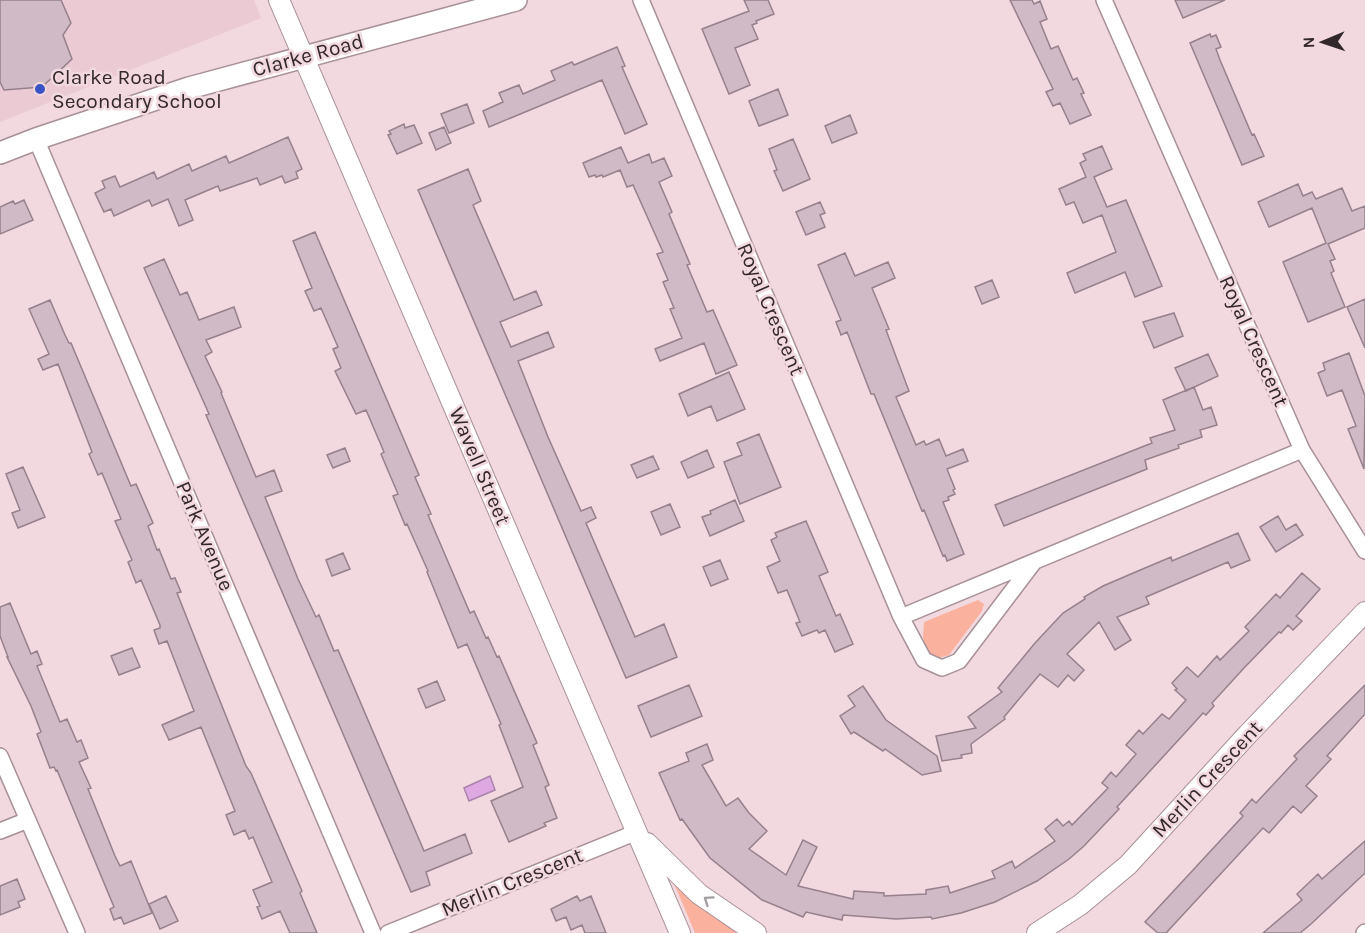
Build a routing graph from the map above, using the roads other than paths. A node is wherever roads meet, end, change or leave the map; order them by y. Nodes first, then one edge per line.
1 (279, 0) edge
2 (516, 0) edge
3 (641, 0) edge
4 (1104, 0) edge
5 (302, 56) junction
6 (36, 139) junction
7 (0, 153) edge
8 (1302, 450) junction
9 (1365, 551) edge
10 (1034, 562) junction
11 (1365, 612) edge
12 (902, 618) junction
13 (0, 756) edge
14 (28, 820) junction
15 (0, 831) edge
16 (637, 832) junction
17 (77, 933) edge
18 (374, 933) edge
19 (388, 933) edge
20 (680, 933) edge
21 (756, 933) edge
22 (1037, 933) edge

1 - 5 street, Wavell Street
2 - 5 main road, Clarke Road
3 - 12 street, Royal Crescent
4 - 8 street, Royal Crescent
5 - 6 main road, Clarke Road
5 - 16 street, Wavell Street
6 - 7 main road, Clarke Road
6 - 18 street, Park Avenue
8 - 9 street, Royal Crescent
8 - 10 street
10 - 12 street
10 - 12 street, Royal Crescent
11 - 22 street, Merlin Crescent
13 - 14 street
14 - 15 street
14 - 17 street
16 - 19 street, Merlin Crescent
16 - 20 street, Wavell Street
21 -> 16 street

